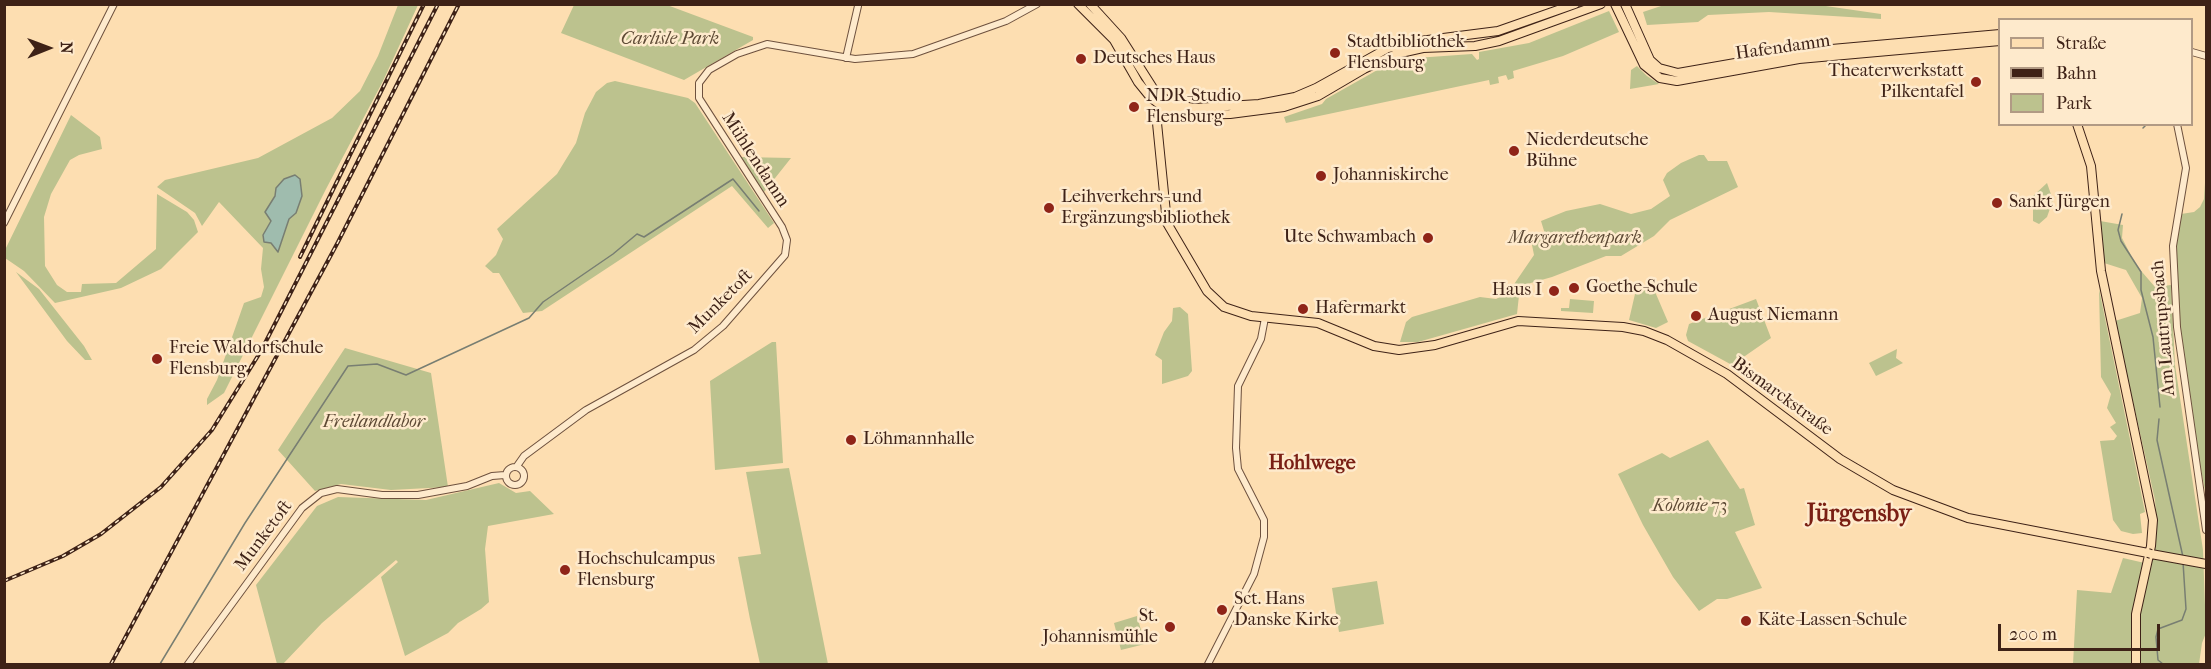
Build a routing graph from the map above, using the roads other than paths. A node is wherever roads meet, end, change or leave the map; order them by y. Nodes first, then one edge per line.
1 (114, 4) edge
2 (1090, 4) edge
3 (1575, 4) edge
4 (1601, 4) edge
5 (1615, 4) edge
6 (1625, 4) edge
7 (1037, 5) edge
8 (1078, 5) edge
9 (858, 6) edge
10 (1998, 34) edge
11 (1998, 41) edge
12 (846, 58) junction
13 (1164, 105) junction
14 (2078, 126) edge
15 (2177, 126) edge
16 (4, 223) edge
17 (787, 248) joint
18 (1265, 318) junction
19 (517, 466) junction
20 (505, 475) junction
21 (2206, 530) edge
22 (2206, 564) edge
23 (189, 664) edge
24 (1208, 664) edge
25 (2136, 664) edge

1 - 16 street
2 - 13 main road
3 - 13 main road
4 - 13 main road
5 - 11 main road, Hafendamm
6 - 10 main road, Hafendamm
7 - 12 street
8 - 13 main road
9 - 12 street
12 - 17 street, Mühlendamm
13 - 18 main road, Bismarckstraße
14 - 25 main road
15 - 21 street, Am Lautrupsbach
17 - 19 street, Munketoft
18 - 22 main road, Bismarckstraße
18 - 24 street
19 - 20 street, Munketoft
19 - 20 street, Munketoft
20 - 23 street, Munketoft

